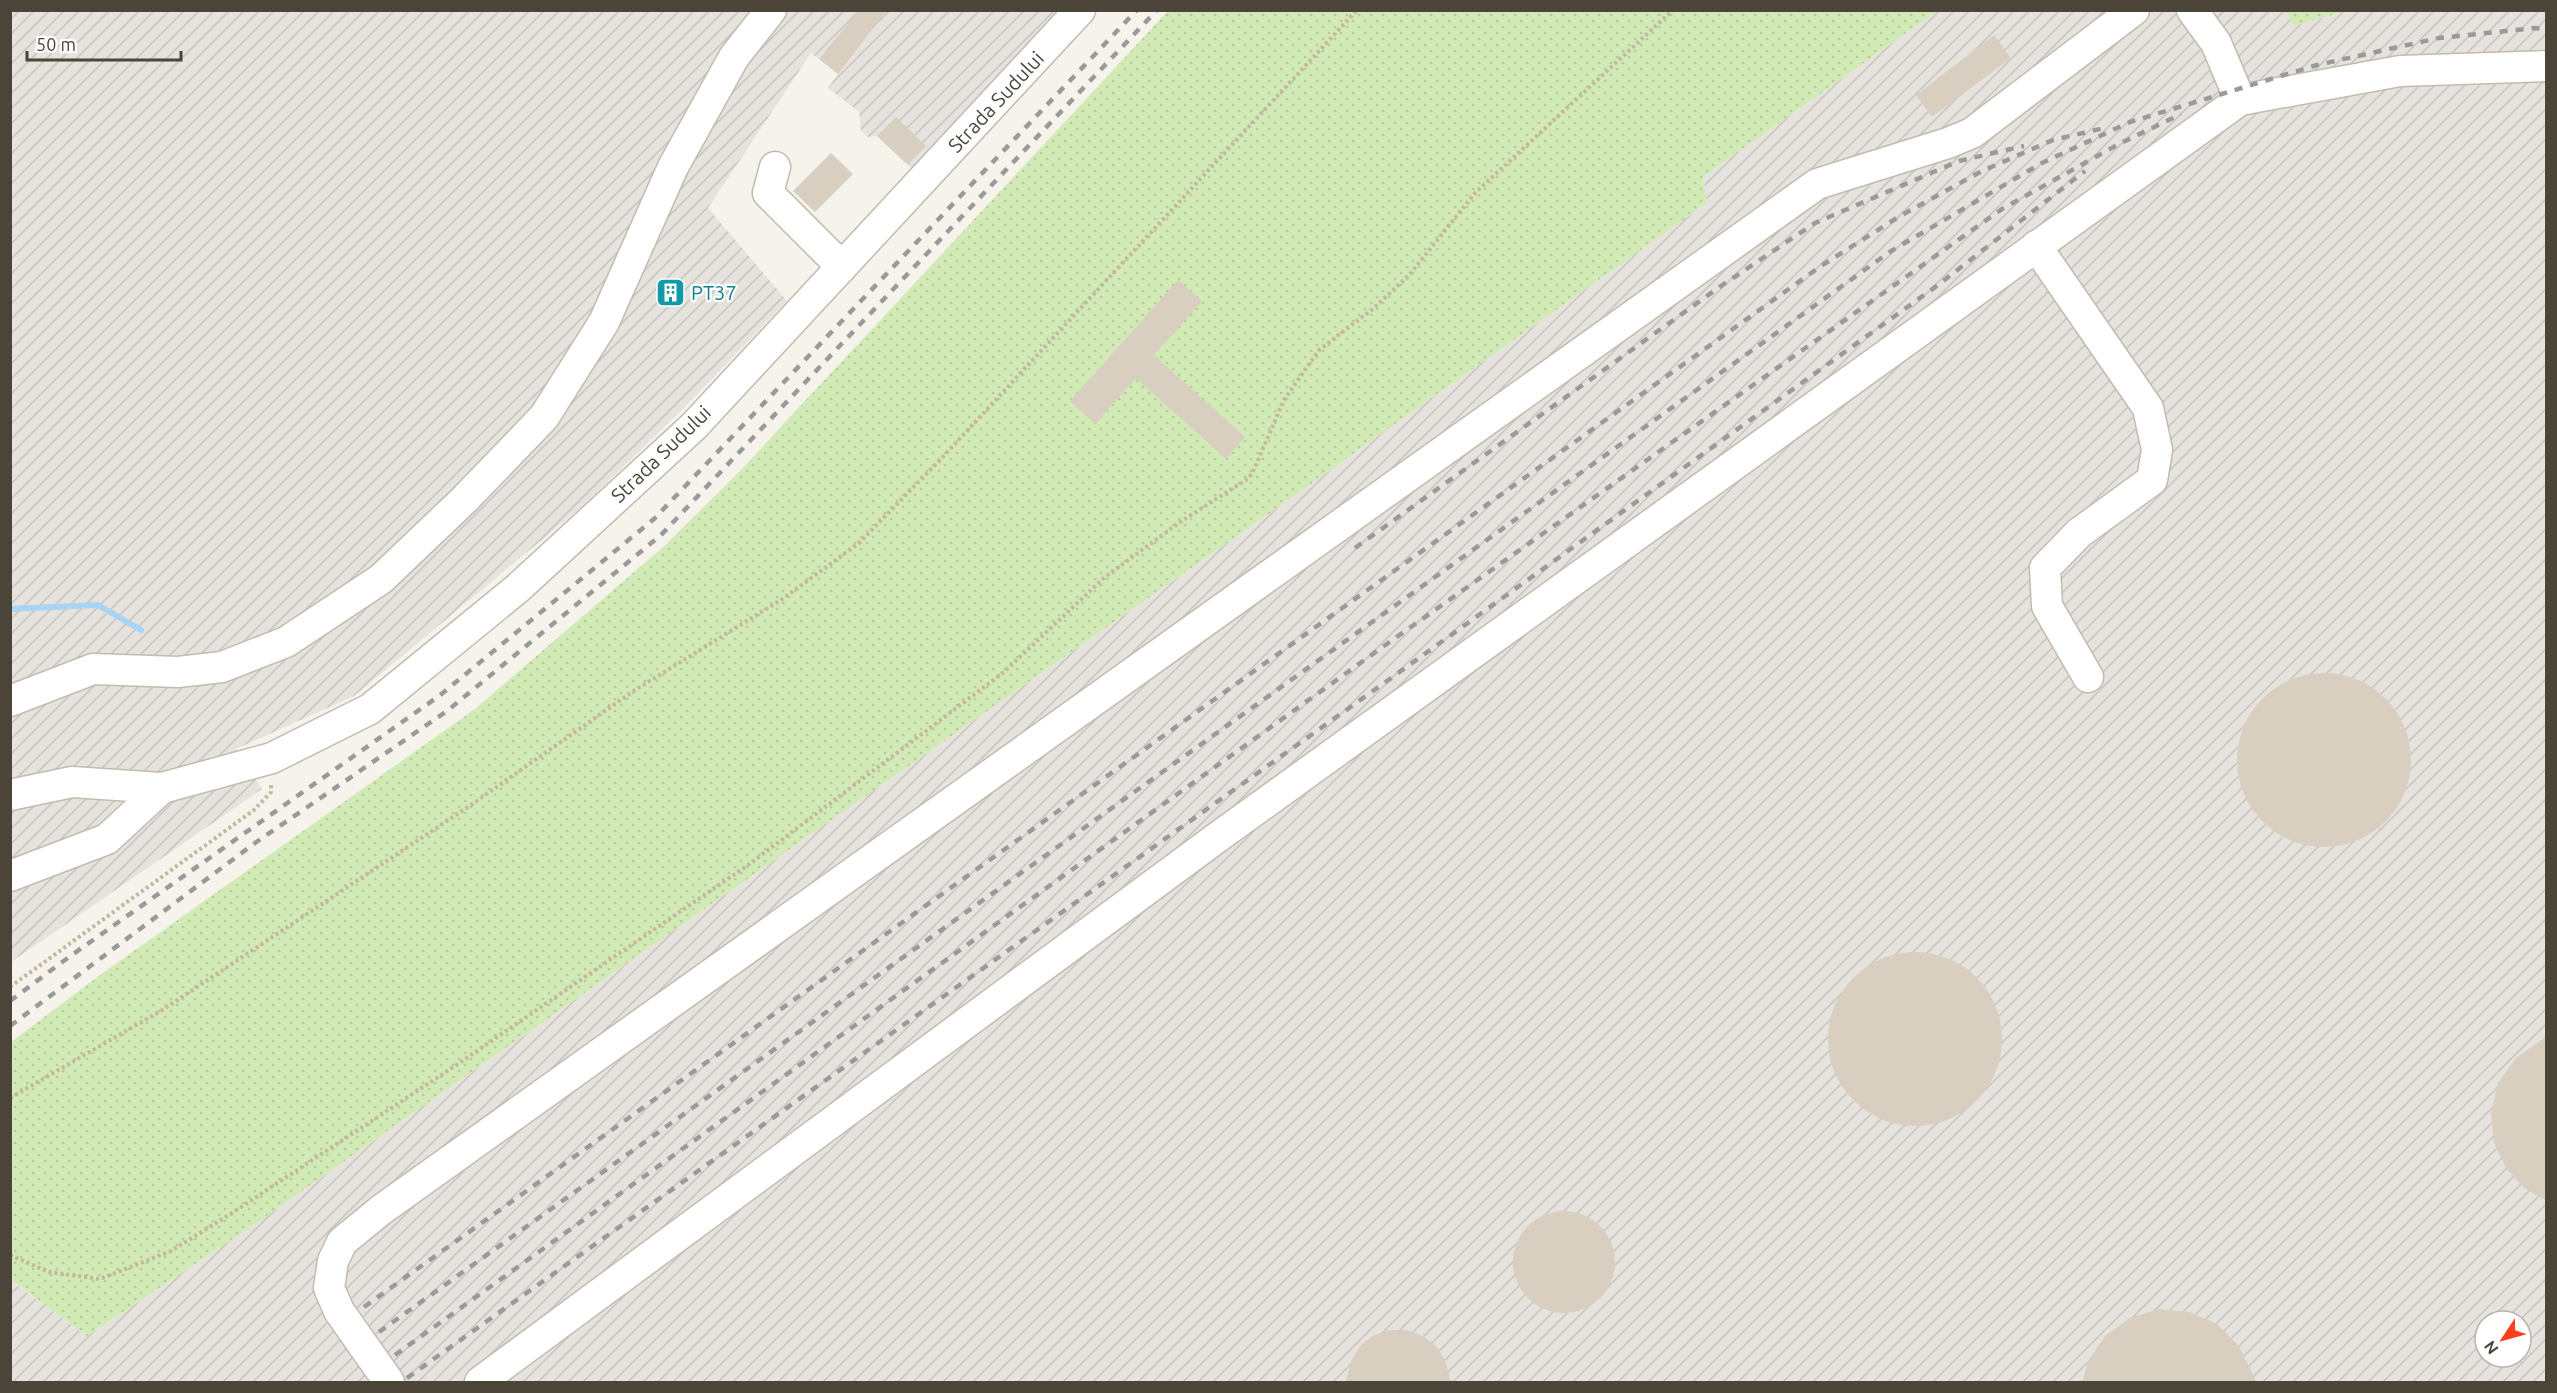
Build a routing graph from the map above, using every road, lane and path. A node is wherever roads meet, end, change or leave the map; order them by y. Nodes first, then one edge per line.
1 (771, 10) edge
2 (1080, 10) edge
3 (1357, 10) edge
4 (1672, 10) edge
5 (2134, 10) edge
6 (2192, 10) edge
7 (2547, 66) edge
8 (2240, 100) junction
9 (775, 167) dead end
10 (2036, 246) junction
11 (842, 267) junction
12 (2088, 677) dead end
13 (10, 701) edge
14 (272, 758) junction
15 (162, 788) junction
16 (10, 795) edge
17 (10, 876) edge
18 (10, 987) edge
19 (10, 1098) edge
20 (10, 1255) edge
21 (389, 1383) edge
22 (480, 1383) edge

1 - 13 street
2 - 11 street, Strada Sudului
3 - 19 path
4 - 20 path
5 - 21 street
6 - 8 street
7 - 8 street
8 - 10 street
9 - 11 street
10 - 12 street
10 - 22 street
11 - 14 street, Strada Sudului
14 - 15 street, Strada Sudului
14 - 18 path
15 - 16 street, Strada Sudului
15 - 17 street, Strada Sudului

